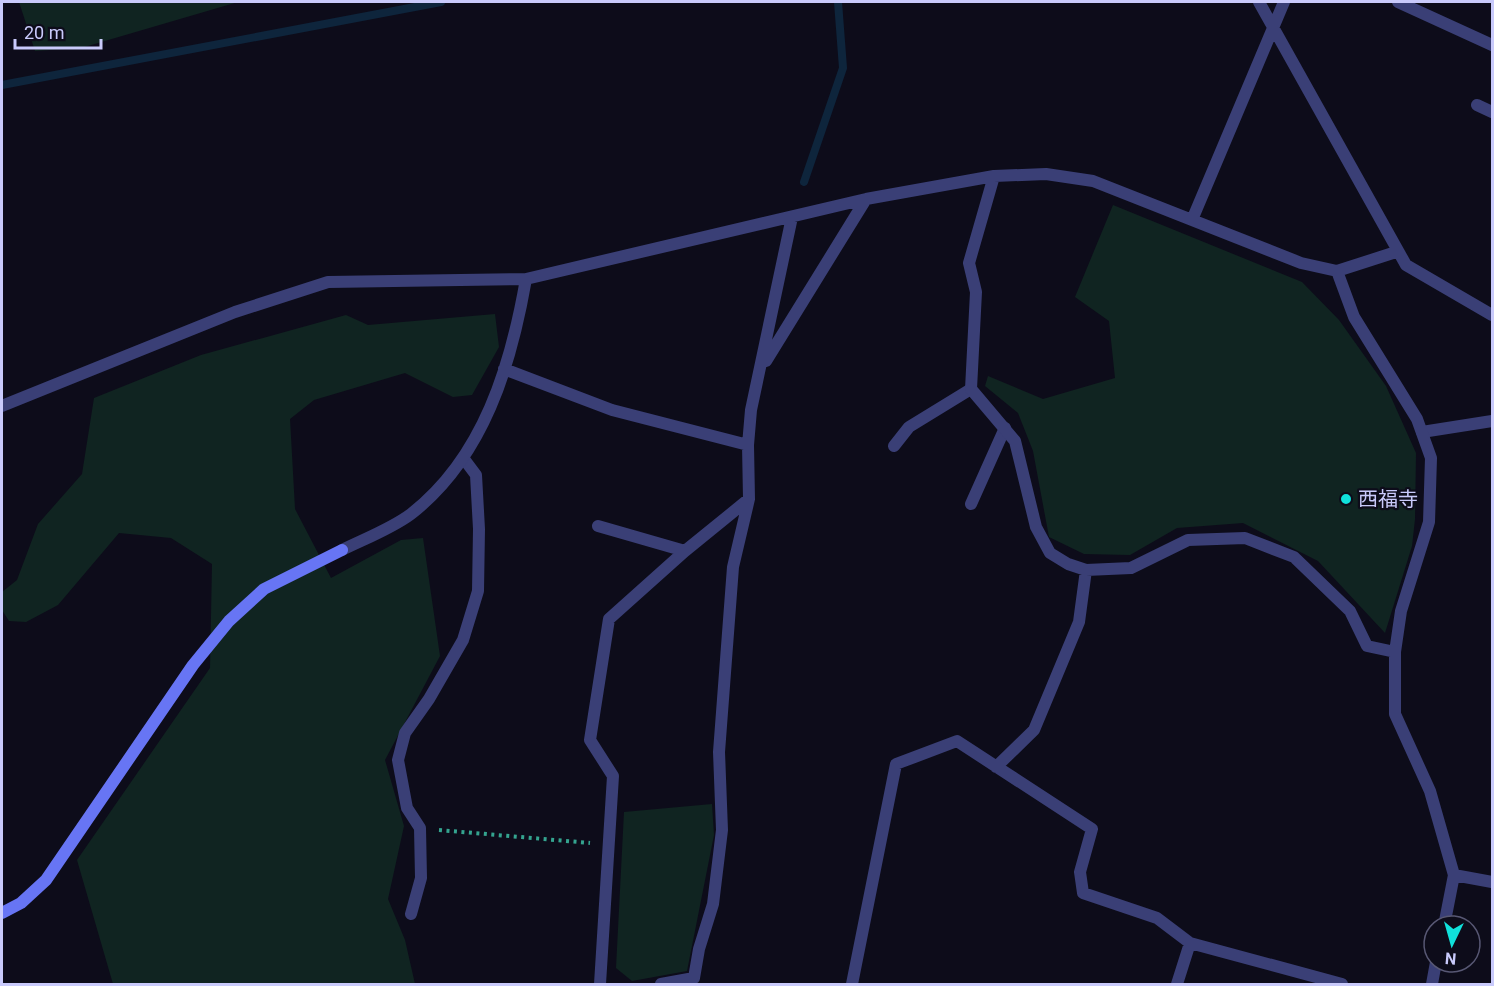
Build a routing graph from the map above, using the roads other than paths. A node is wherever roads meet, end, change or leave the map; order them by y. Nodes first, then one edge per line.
1 (1259, 2) edge
2 (1284, 2) edge
3 (1398, 2) edge
4 (1273, 25) junction
5 (1492, 45) edge
6 (1477, 105) dead end
7 (1492, 112) edge
8 (994, 176) junction
9 (866, 199) junction
10 (792, 217) junction
11 (1192, 220) junction
12 (1396, 252) junction
13 (1337, 271) junction
14 (526, 279) junction
15 (1492, 315) edge
16 (761, 368) junction
17 (504, 369) junction
18 (971, 389) junction
19 (2, 406) edge
20 (1492, 421) edge
21 (1005, 428) junction
22 (1422, 432) junction
23 (748, 445) junction
24 (894, 446) dead end
25 (464, 459) junction
26 (749, 499) junction
27 (971, 504) dead end
28 (597, 526) dead end
29 (685, 551) junction
30 (1086, 570) junction
31 (1395, 652) junction
32 (996, 767) junction
33 (1454, 875) junction
34 (1492, 882) edge
35 (2, 913) edge
36 (411, 914) dead end
37 (1446, 914) edge
38 (1190, 943) junction
39 (601, 984) edge
40 (661, 984) edge
41 (852, 984) edge
42 (1177, 984) edge
43 (1342, 984) edge

1 - 4 street
2 - 4 street
3 - 5 street
4 - 11 street
4 - 12 street
6 - 7 street
8 - 9 street
8 - 11 street
8 - 18 street
9 - 10 street
9 - 16 street
10 - 14 street
10 - 16 street
11 - 13 street
12 - 13 street
12 - 15 street
13 - 22 street
14 - 17 street
14 - 19 street
16 - 23 street
17 - 23 street
17 - 25 street
18 - 21 street
18 - 24 street
20 - 22 street
21 - 27 street
21 - 30 street
22 - 31 street
23 - 26 street
25 - 35 street
25 - 36 street
26 - 29 street
26 - 40 street
28 - 29 street
29 - 39 street
30 - 31 street
30 - 32 street
31 - 33 street
32 - 38 street
32 - 41 street
33 - 34 street
33 - 37 street
38 - 42 street
38 - 43 street

